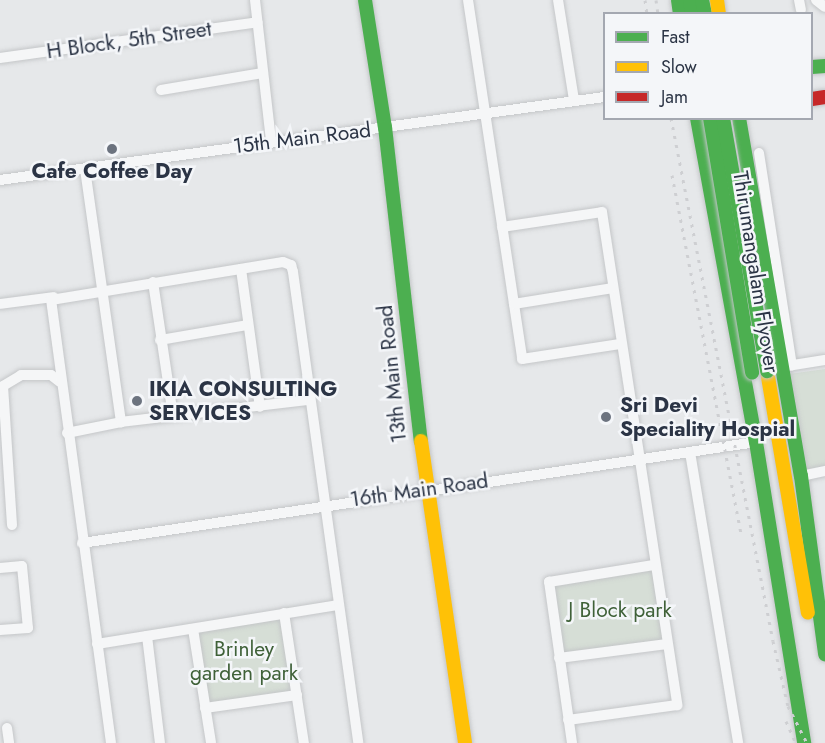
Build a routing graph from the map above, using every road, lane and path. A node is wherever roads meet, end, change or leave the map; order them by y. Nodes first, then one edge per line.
1 (255, 0) edge
2 (365, 0) edge
3 (468, 0) edge
4 (558, 0) edge
5 (816, 0) edge
6 (825, 7) edge
7 (258, 22) junction
8 (0, 58) edge
9 (263, 73) junction
10 (161, 90) dead end
11 (603, 97) edge
12 (574, 100) junction
13 (484, 113) junction
14 (697, 120) edge
15 (710, 120) edge
16 (723, 120) edge
17 (739, 120) edge
18 (385, 127) junction
19 (272, 140) junction
20 (759, 153) dead end
21 (85, 169) junction
22 (0, 180) edge
23 (750, 193) junction
24 (712, 198) junction
25 (502, 227) junction
26 (241, 269) junction
27 (153, 282) junction
28 (613, 288) junction
29 (103, 290) junction
30 (54, 297) junction
31 (0, 304) edge
32 (514, 304) junction
33 (248, 325) junction
34 (160, 340) junction
35 (620, 344) junction
36 (825, 360) edge
37 (787, 366) junction
38 (60, 382) junction
39 (309, 400) junction
40 (260, 407) junction
41 (172, 416) junction
42 (122, 422) junction
43 (67, 433) junction
44 (756, 442) junction
45 (690, 452) junction
46 (638, 459) junction
47 (825, 471) edge
48 (801, 476) junction
49 (426, 489) junction
50 (325, 504) junction
51 (12, 525) dead end
52 (82, 543) junction
53 (654, 565) junction
54 (0, 568) edge
55 (339, 605) junction
56 (284, 613) junction
57 (193, 629) junction
58 (0, 630) edge
59 (147, 636) junction
60 (821, 637) junction
61 (97, 644) junction
62 (668, 644) junction
63 (788, 646) junction
64 (825, 654) edge
65 (559, 658) junction
66 (297, 694) junction
67 (205, 708) junction
68 (568, 720) junction
69 (6, 728) dead end
70 (9, 743) edge
71 (111, 743) edge
72 (160, 743) edge
73 (211, 743) edge
74 (304, 743) edge
75 (358, 743) edge
76 (465, 743) edge
77 (572, 743) edge
78 (738, 743) edge
79 (804, 743) edge

1 - 7 street
2 - 18 main road, 13th Main Road
3 - 13 street
4 - 12 street
5 - 6 street
7 - 8 street, H Block, 5th Street
7 - 9 street
9 - 10 street
9 - 19 street
11 - 12 street, 15th Main Road
12 - 13 street, 15th Main Road
13 - 18 street, 15th Main Road
13 - 25 street
14 - 24 main road
15 - 63 main road, Thirumangalam Flyover, bridge
16 - 60 main road, Thirumangalam Flyover, bridge
17 - 23 main road
18 - 19 street, 15th Main Road
18 - 49 main road, 13th Main Road
19 - 21 street, 15th Main Road
20 - 37 street
21 - 22 street, 15th Main Road
21 - 29 street
23 - 24 main road
23 - 37 main road
24 - 44 main road
25 - 28 street
25 - 32 street
26 - 27 street
26 - 33 street
26 - 39 street
27 - 29 street
27 - 34 street
28 - 32 street
28 - 35 street
29 - 30 street
29 - 42 street
30 - 31 street
30 - 38 street
32 - 35 street
33 - 34 street
33 - 40 street
34 - 41 street
35 - 46 street
36 - 37 street
37 - 48 main road
38 - 43 street
38 - 51 street
39 - 40 street
39 - 50 street
40 - 41 street
41 - 42 street
42 - 43 street
43 - 52 street
44 - 45 street, 16th Main Road
44 - 63 main road
45 - 46 street, 16th Main Road
45 - 78 street
46 - 49 street, 16th Main Road
46 - 53 street
47 - 48 street
48 - 60 main road
49 - 50 street, 16th Main Road
49 - 76 main road, 13th Main Road
50 - 52 street, 16th Main Road
50 - 55 street
52 - 61 street
53 - 62 street
53 - 65 street
54 - 58 street
55 - 56 street
55 - 75 street
56 - 57 street
56 - 66 street
57 - 59 street
57 - 67 street
59 - 61 street
59 - 72 street
60 - 64 main road
61 - 71 street
62 - 65 street
62 - 68 street
63 - 79 main road
65 - 68 street
66 - 67 street
66 - 74 street
67 - 73 street
68 - 77 street
69 - 70 street

